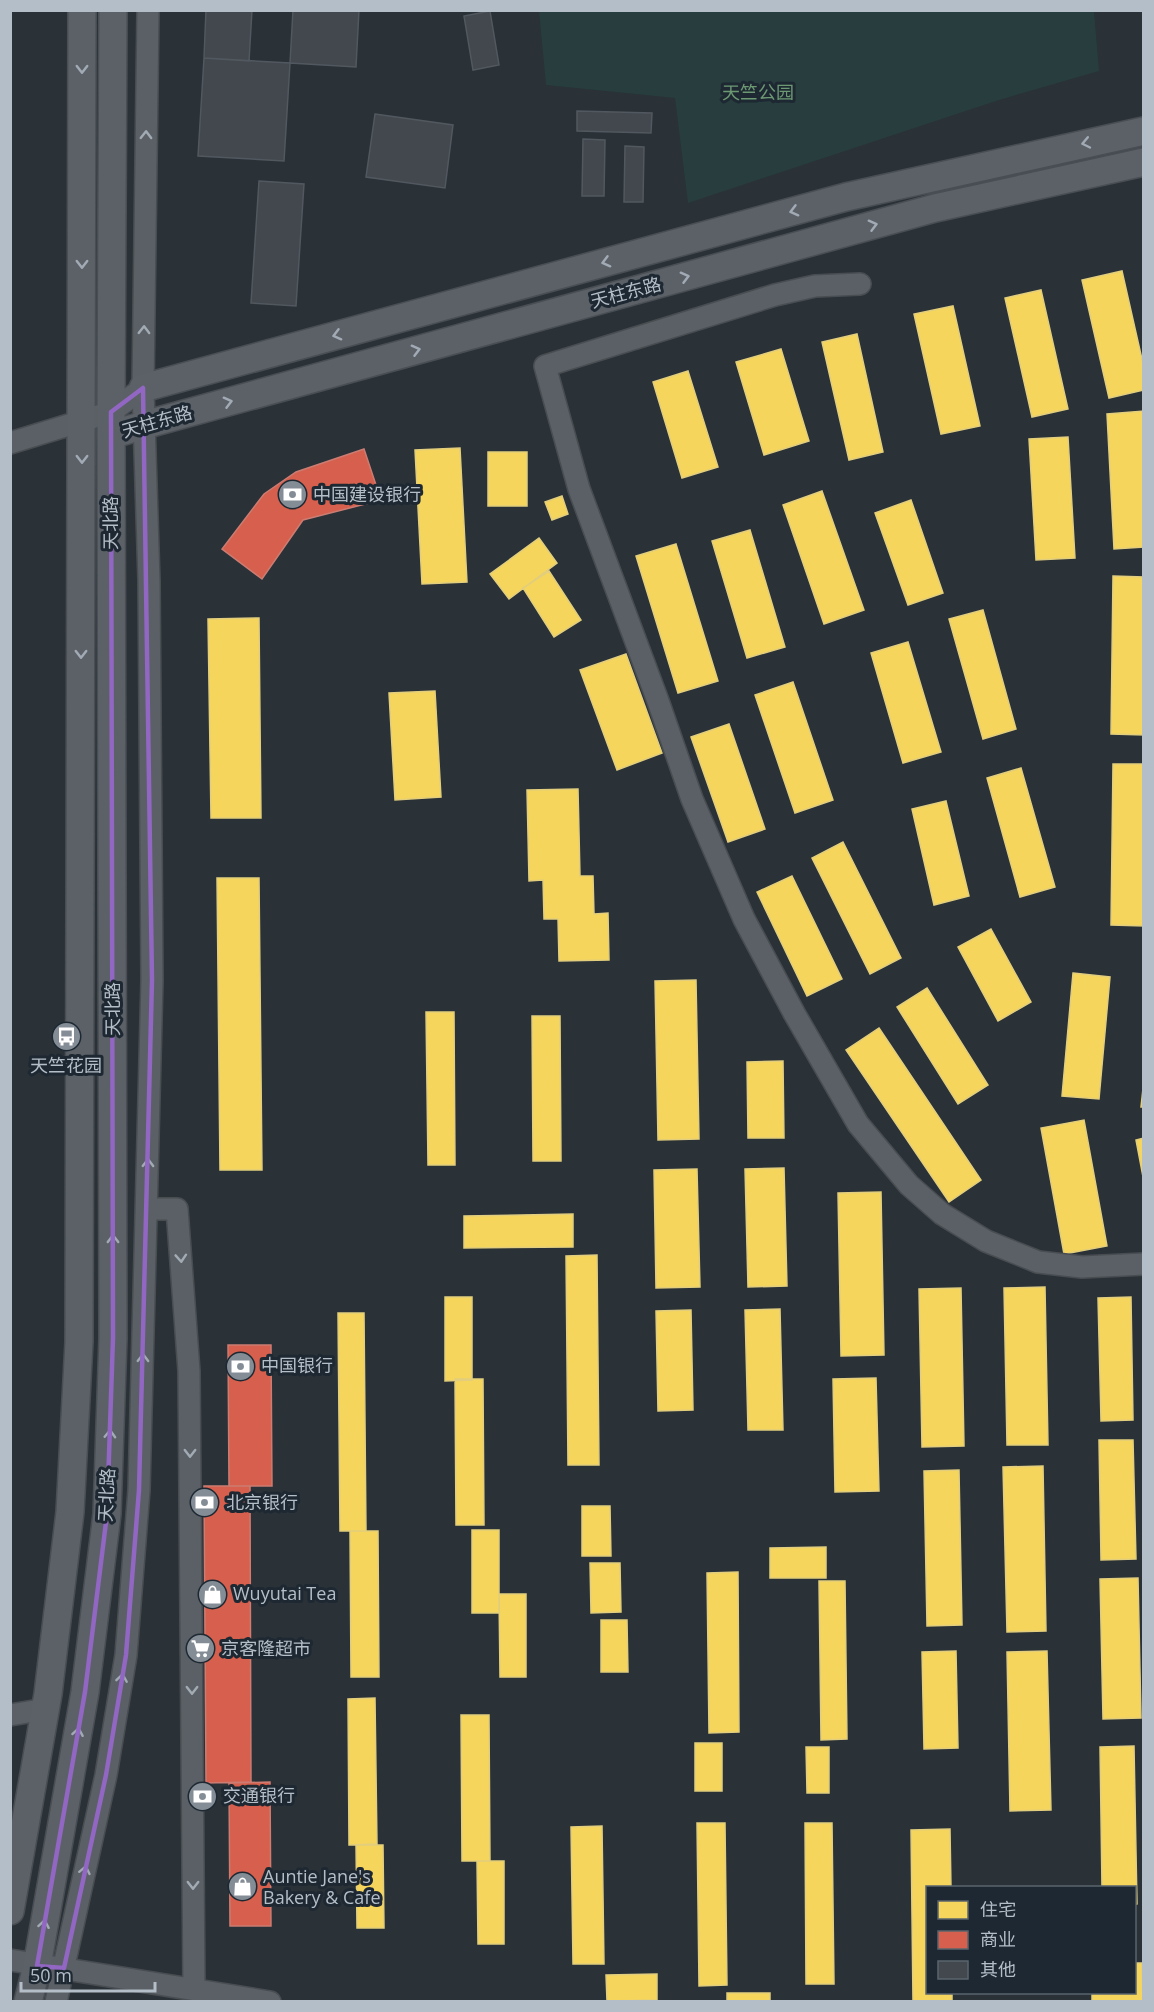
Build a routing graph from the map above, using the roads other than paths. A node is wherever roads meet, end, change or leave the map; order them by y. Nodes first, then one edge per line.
1 (82, 10) edge
2 (113, 10) edge
3 (148, 10) edge
4 (1143, 131) edge
5 (1143, 162) edge
6 (860, 284) dead end
7 (143, 388) junction
8 (82, 420) junction
9 (111, 424) junction
10 (144, 425) junction
11 (10, 443) edge
12 (147, 1209) junction
13 (1143, 1264) edge
14 (46, 1709) junction
15 (10, 1715) edge
16 (17, 1834) edge
17 (10, 1911) edge
18 (10, 1960) edge
19 (37, 1966) junction
20 (64, 1968) junction
21 (194, 1989) junction
22 (28, 2001) edge
23 (56, 2001) edge
24 (270, 2001) edge

1 -> 8 main road, 天北路
2 - 9 main road, 天北路
7 -> 3 street
4 -> 7 main road, 天柱东路
10 -> 5 main road, 天柱东路
6 - 13 street
7 - 9 street
7 - 10 street
8 - 9 street, 天柱东路
8 - 11 street, 天柱东路
8 -> 14 main road, 天北路
9 - 10 main road, 天柱东路
19 -> 9 main road, 天北路
12 -> 10 street
20 -> 12 street
12 -> 21 street
14 - 15 street
14 - 16 main road, 天北路
16 - 17 main road, 天北路
18 - 19 street
19 - 20 street
19 - 22 main road, 天北路
20 - 21 street
20 - 23 street
21 - 24 street

